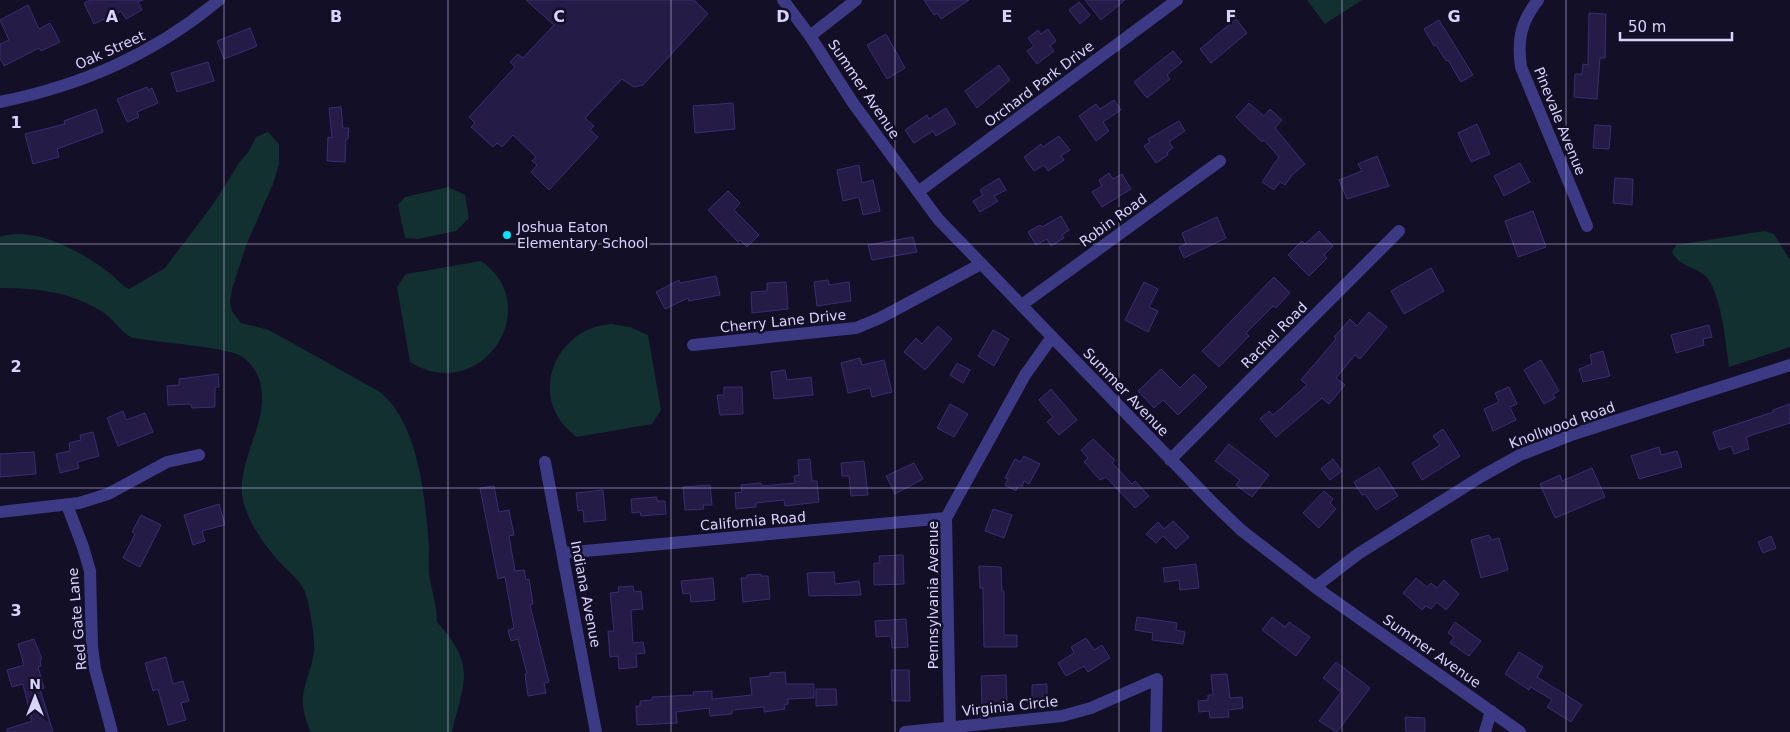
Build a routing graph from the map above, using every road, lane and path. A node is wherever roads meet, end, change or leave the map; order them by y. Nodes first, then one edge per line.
1 (783, 0) edge
2 (856, 0) edge
3 (1177, 0) edge
4 (1538, 0) edge
5 (214, 2) edge
6 (810, 36) junction
7 (0, 102) edge
8 (1220, 161) dead end
9 (918, 192) junction
10 (1587, 226) dead end
11 (1399, 231) dead end
12 (981, 264) junction
13 (1023, 304) junction
14 (1052, 337) junction
15 (693, 346) dead end
16 (1790, 365) edge
17 (199, 456) dead end
18 (1170, 460) junction
19 (545, 462) dead end
20 (67, 506) junction
21 (0, 512) edge
22 (946, 518) junction
23 (562, 553) junction
24 (1315, 587) junction
25 (1491, 711) junction
26 (950, 730) edge
27 (112, 732) edge
28 (596, 732) edge
29 (905, 732) edge
30 (1156, 732) edge
31 (1485, 732) edge
32 (1520, 732) edge

1 - 6 street, Summer Avenue
2 - 6 street
3 - 9 street, Orchard Park Drive
4 - 10 street, Pinevale Avenue
5 - 7 street, Oak Street
6 - 9 street, Summer Avenue
8 - 13 street, Robin Road
9 - 12 street, Summer Avenue
11 - 18 street, Rachel Road
12 - 13 street, Summer Avenue
12 - 15 street, Cherry Lane Drive
13 - 14 street, Summer Avenue
14 - 18 street, Summer Avenue
14 - 22 street, Pennsylvania Avenue
16 - 24 street, Knollwood Road
17 - 20 street
18 - 24 street, Summer Avenue
19 - 23 street, Indiana Avenue
20 - 21 street
20 - 27 street, Red Gate Lane
22 - 23 street, California Road
22 - 26 street, Pennsylvania Avenue
23 - 28 street, Indiana Avenue
24 - 25 street, Summer Avenue
25 - 31 street
25 - 32 street, Summer Avenue
26 - 29 street, Virginia Circle
26 - 30 street, Virginia Circle

